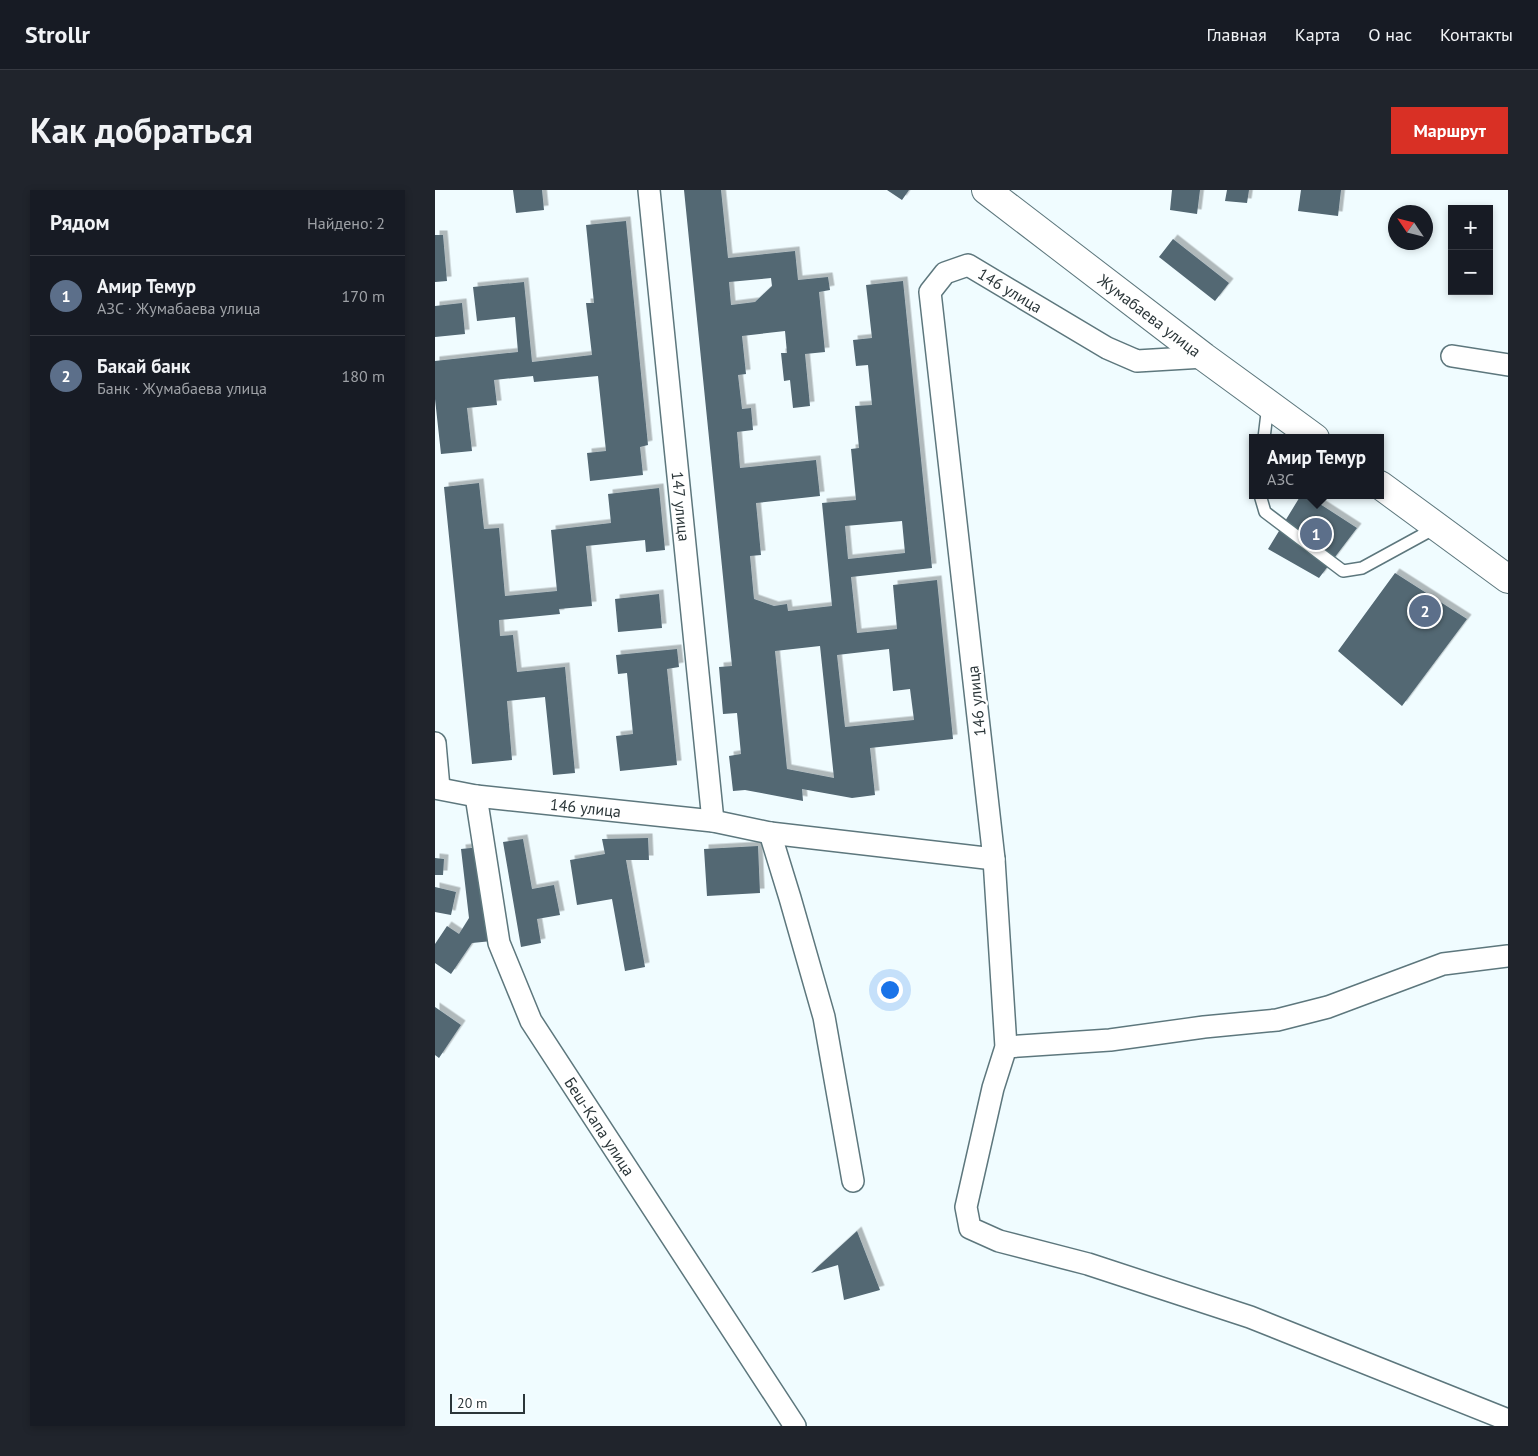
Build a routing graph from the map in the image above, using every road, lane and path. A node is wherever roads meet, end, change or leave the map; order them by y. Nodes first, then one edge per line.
1 (649, 190) edge
2 (986, 190) edge
3 (1452, 356) dead end
4 (1205, 357) junction
5 (1508, 365) edge
6 (1268, 404) junction
7 (1264, 434) edge
8 (1309, 434) edge
9 (1384, 488) edge
10 (1261, 499) edge
11 (1437, 527) junction
12 (1508, 579) edge
13 (435, 743) edge
14 (437, 788) edge
15 (476, 796) junction
16 (713, 821) junction
17 (770, 833) junction
18 (994, 859) junction
19 (1508, 956) edge
20 (1006, 1047) junction
21 (853, 1181) dead end
22 (1508, 1420) edge
23 (795, 1426) edge

1 - 16 street, 147 улица
2 - 4 street, Жумабаева улица
3 - 5 street
4 - 6 street, Жумабаева улица
4 - 18 street, 146 улица
6 - 7 lane
6 - 8 street, Жумабаева улица
9 - 11 street
10 - 11 lane
11 - 12 street
13 - 14 street
14 - 15 street, 146 улица
15 - 16 street, 146 улица
15 - 23 street, Беш-Капа улица
16 - 17 street, 146 улица
17 - 18 street, 146 улица
17 - 21 street
18 - 20 street
19 - 20 street
20 - 22 street

